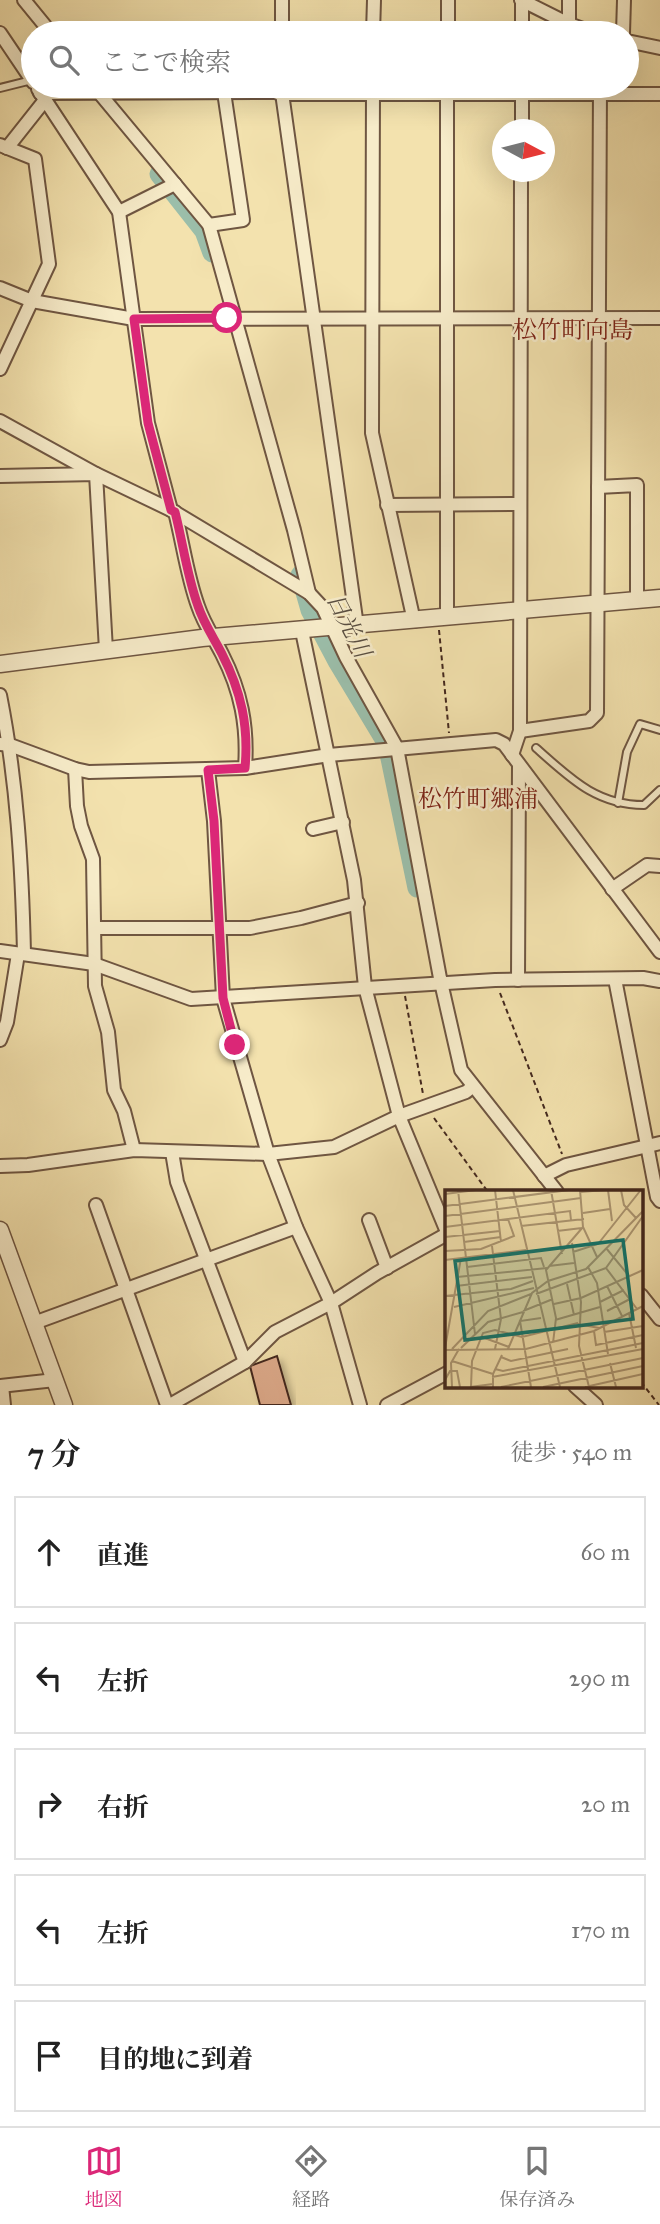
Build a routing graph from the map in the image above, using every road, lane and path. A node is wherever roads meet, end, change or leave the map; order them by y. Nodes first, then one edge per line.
1 (24, 0) edge
2 (282, 0) edge
3 (374, 0) edge
4 (448, 0) edge
5 (522, 0) edge
6 (569, 0) edge
7 (624, 0) edge
8 (41, 21) edge
9 (282, 21) edge
10 (373, 21) edge
11 (448, 21) edge
12 (522, 21) edge
13 (563, 21) edge
14 (569, 21) edge
15 (623, 21) edge
16 (0, 33) edge
17 (639, 44) edge
18 (660, 48) edge
19 (21, 64) edge
20 (0, 88) edge
21 (21, 88) edge
22 (639, 93) edge
23 (660, 94) edge
24 (31, 98) edge
25 (44, 98) edge
26 (100, 98) edge
27 (225, 98) edge
28 (282, 98) edge
29 (372, 98) edge
30 (447, 98) edge
31 (522, 98) edge
32 (600, 98) edge
33 (522, 119) edge
34 (3, 149) edge
35 (522, 182) edge
36 (171, 186) junction
37 (119, 212) junction
38 (209, 225) junction
39 (0, 288) edge
40 (32, 301) junction
41 (372, 317) junction
42 (231, 318) junction
43 (313, 318) junction
44 (660, 318) edge
45 (134, 319) junction
46 (446, 319) junction
47 (521, 319) junction
48 (599, 320) junction
49 (0, 369) edge
50 (0, 421) edge
51 (96, 474) junction
52 (0, 476) edge
53 (598, 487) junction
54 (447, 504) junction
55 (520, 504) junction
56 (387, 505) junction
57 (173, 511) junction
58 (306, 591) junction
59 (660, 598) edge
60 (637, 600) junction
61 (598, 604) junction
62 (520, 611) junction
63 (443, 618) junction
64 (414, 621) junction
65 (358, 626) junction
66 (325, 629) junction
67 (302, 631) junction
68 (211, 637) junction
69 (106, 650) junction
70 (0, 664) edge
71 (0, 695) edge
72 (660, 730) edge
73 (520, 731) junction
74 (5, 744) edge
75 (450, 744) junction
76 (536, 748) dead end
77 (392, 749) junction
78 (329, 754) junction
79 (515, 760) junction
80 (245, 768) junction
81 (75, 769) junction
82 (208, 770) junction
83 (660, 790) edge
84 (618, 803) junction
85 (343, 822) junction
86 (313, 829) dead end
87 (660, 866) edge
88 (612, 889) junction
89 (358, 903) junction
90 (95, 928) junction
91 (218, 929) junction
92 (0, 951) edge
93 (660, 952) edge
94 (21, 953) junction
95 (94, 964) junction
96 (615, 979) junction
97 (495, 980) junction
98 (518, 980) junction
99 (660, 981) edge
100 (438, 983) junction
101 (365, 987) junction
102 (223, 998) junction
103 (0, 1040) edge
104 (469, 1089) junction
105 (399, 1116) junction
106 (654, 1145) edge
107 (134, 1150) junction
108 (172, 1152) junction
109 (268, 1153) junction
110 (566, 1165) junction
111 (0, 1166) edge
112 (544, 1176) junction
113 (554, 1190) edge
114 (660, 1201) edge
115 (96, 1205) dead end
116 (369, 1220) dead end
117 (296, 1227) junction
118 (0, 1230) edge
119 (445, 1231) edge
120 (445, 1234) edge
121 (204, 1259) junction
122 (387, 1268) junction
123 (125, 1289) junction
124 (642, 1296) edge
125 (331, 1303) junction
126 (660, 1319) edge
127 (34, 1323) junction
128 (245, 1362) junction
129 (445, 1374) edge
130 (55, 1380) junction
131 (642, 1383) edge
132 (1, 1386) edge
133 (577, 1388) edge
134 (4, 1405) edge
135 (64, 1405) edge
136 (168, 1405) edge
137 (359, 1405) edge
138 (387, 1405) edge
139 (596, 1405) edge
140 (659, 1405) edge

1 - 8 street
2 - 9 street
3 - 10 street
4 - 11 street
5 - 12 street
5 - 13 street
6 - 14 street
7 - 15 street
16 - 19 street
17 - 18 street
20 - 21 lane
22 - 23 street
24 - 34 street
25 - 37 street
26 - 36 street
27 - 38 street
28 - 43 street
29 - 41 street
30 - 46 street
31 - 33 street
32 - 48 street
34 - 40 street
35 - 47 street
36 - 37 street
36 - 38 street
37 - 45 street
38 - 42 street
39 - 40 street
40 - 45 street
40 - 49 street
41 - 43 street
41 - 46 street
41 - 56 street
42 - 43 street
42 - 45 street
42 - 58 street
43 - 65 street
44 - 48 street
45 - 57 street
46 - 47 street
46 - 54 street
47 - 48 street
47 - 55 street
48 - 53 street
50 - 51 street
51 - 52 street
51 - 57 street
51 - 69 street
53 - 60 street
53 - 61 street
54 - 55 street
54 - 56 street
54 - 63 street
55 - 62 street
56 - 64 street
57 - 58 street
57 - 68 street
58 - 66 street
59 - 60 street
60 - 61 street
61 - 62 street
61 - 73 street
62 - 63 street
62 - 73 street
63 - 64 street
63 - 75 path
64 - 65 street
65 - 66 street
66 - 67 street
66 - 77 street
67 - 68 street
67 - 78 street
68 - 69 street
68 - 80 street
69 - 70 street
71 - 74 street
72 - 84 lane
73 - 79 street
74 - 81 street
74 - 94 street
75 - 77 street
75 - 79 street
76 - 84 lane
77 - 78 street
77 - 100 street
78 - 80 street
78 - 85 street
79 - 88 street
79 - 98 street
80 - 82 street
81 - 82 street
81 - 90 street
82 - 91 street
83 - 84 lane
85 - 86 street
85 - 89 street
87 - 88 street
88 - 93 street
89 - 91 street
89 - 101 street
90 - 91 street
90 - 95 street
91 - 102 street
92 - 94 street
94 - 95 street
94 - 103 street
95 - 102 street
95 - 107 street
96 - 98 street
96 - 99 street
96 - 106 street
97 - 98 street
97 - 100 street
97 - 110 path
100 - 101 street
100 - 104 street
101 - 102 street
101 - 105 street
102 - 109 street
104 - 105 street
104 - 112 street
105 - 109 street
105 - 119 street
106 - 110 street
106 - 114 street
107 - 108 street
107 - 111 street
108 - 109 street
108 - 121 street
109 - 117 street
110 - 112 street
112 - 113 street
115 - 123 street
116 - 122 street
117 - 121 street
117 - 125 street
118 - 127 street
120 - 122 street
121 - 123 street
121 - 128 street
122 - 125 street
123 - 127 street
123 - 136 street
124 - 126 street
125 - 128 street
125 - 137 street
127 - 130 street
128 - 136 street
129 - 138 street
130 - 132 street
130 - 135 street
131 - 140 path
132 - 134 street
133 - 139 street

